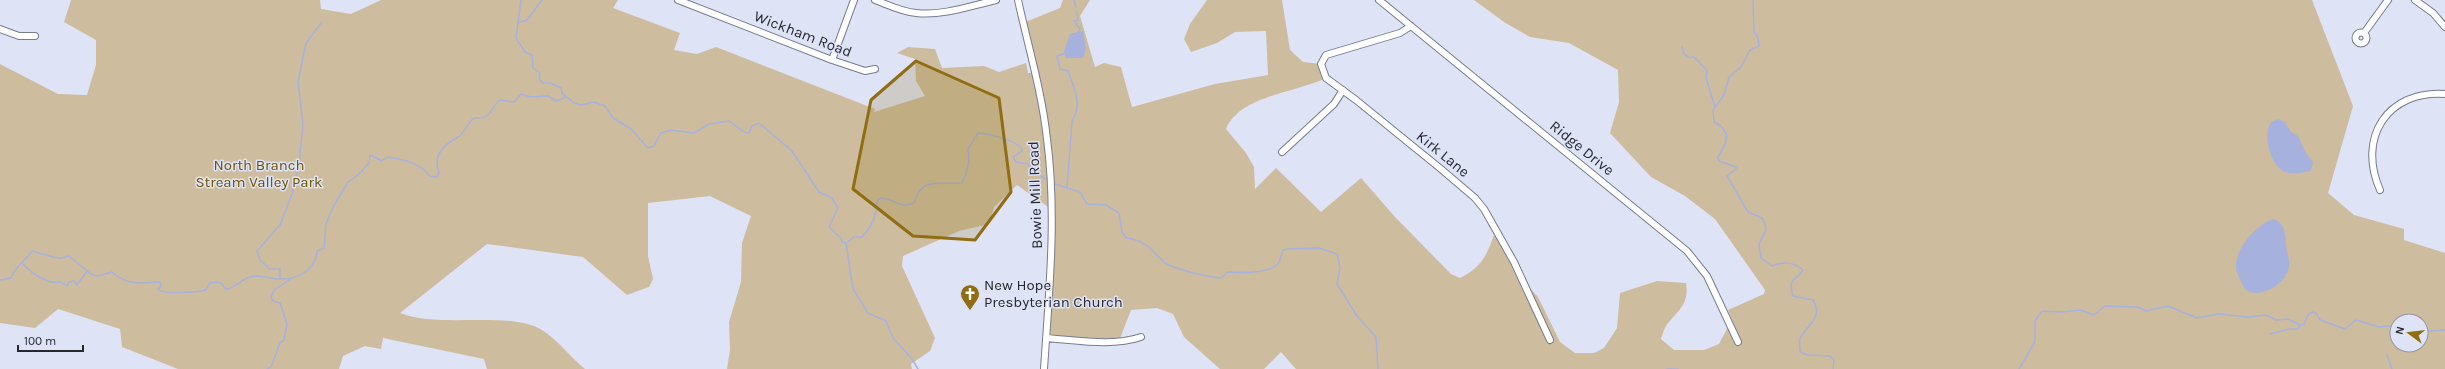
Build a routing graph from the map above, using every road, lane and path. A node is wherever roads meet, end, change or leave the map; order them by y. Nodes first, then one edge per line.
1 (678, 0) edge
2 (854, 0) edge
3 (875, 0) edge
4 (996, 0) edge
5 (1018, 0) edge
6 (1378, 0) edge
7 (2388, 0) edge
8 (2415, 0) edge
9 (1411, 26) junction
10 (2445, 27) edge
11 (0, 29) edge
12 (2364, 33) dead end
13 (35, 36) dead end
14 (832, 60) junction
15 (875, 69) dead end
16 (1343, 90) junction
17 (2445, 94) edge
18 (1282, 152) dead end
19 (2380, 190) dead end
20 (1141, 337) dead end
21 (1046, 338) junction
22 (1550, 340) dead end
23 (1738, 342) dead end
24 (1044, 369) edge

1 - 14 street, Wickham Road
2 - 14 street
3 - 4 street
5 - 21 street, Bowie Mill Road
6 - 9 street, Ridge Drive
7 - 12 street
8 - 10 street
9 - 16 street, Kirk Lane
9 - 23 street, Ridge Drive
11 - 13 street
14 - 15 street, Wickham Road
16 - 18 street
16 - 22 street, Kirk Lane
17 - 19 street
20 - 21 street
21 - 24 street, Bowie Mill Road

